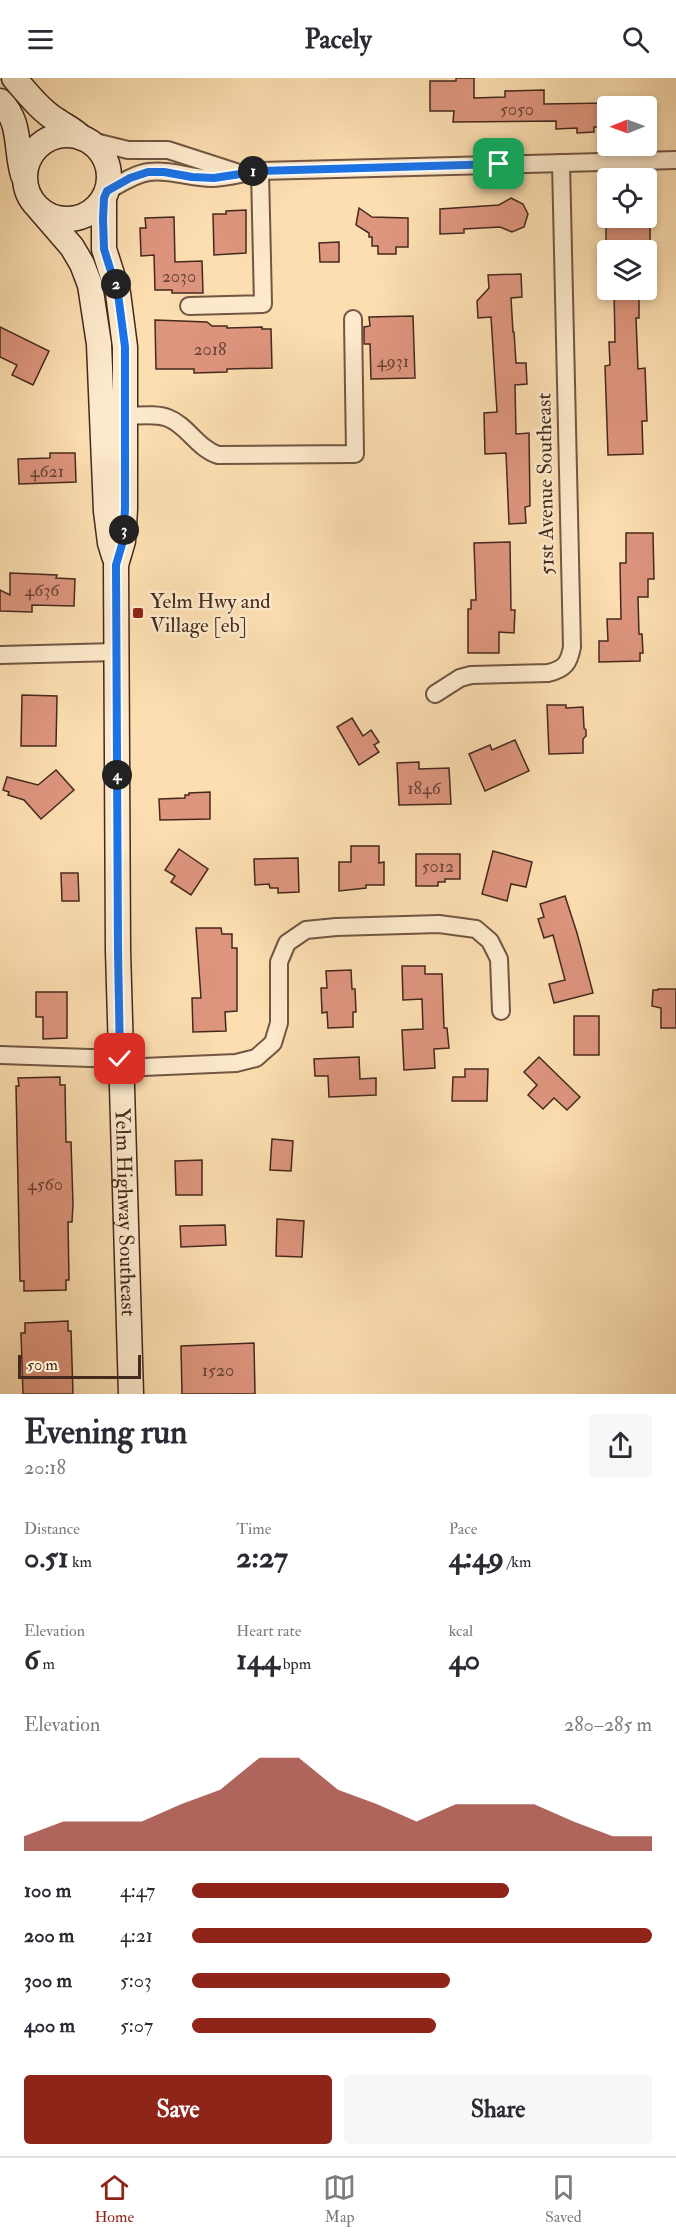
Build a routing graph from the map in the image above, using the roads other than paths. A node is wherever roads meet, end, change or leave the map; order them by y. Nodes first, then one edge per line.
1 (14, 78) edge
2 (0, 101) edge
3 (84, 139) junction
4 (676, 160) edge
5 (561, 163) junction
6 (260, 171) junction
7 (240, 173) junction
8 (25, 183) junction
9 (106, 195) junction
10 (40, 210) junction
11 (189, 306) dead end
12 (353, 319) dead end
13 (125, 416) junction
14 (116, 565) junction
15 (116, 652) junction
16 (0, 655) edge
17 (435, 694) dead end
18 (501, 1011) dead end
19 (0, 1055) edge
20 (120, 1063) junction
21 (131, 1394) edge

1 - 3 main road
2 - 8 main road
3 - 7 street
3 - 8 main road
3 - 9 main road
4 - 5 street
5 - 6 street
5 - 17 street, 51st Avenue Southeast
6 - 7 street
6 - 11 street
7 - 9 street
8 - 10 main road
9 - 10 main road
9 - 13 main road, Yelm Highway Southeast
10 - 14 main road, Yelm Highway Southeast
12 - 13 street
13 - 14 main road, Yelm Highway Southeast
14 - 15 main road, Yelm Highway Southeast
15 - 16 street
15 - 20 main road, Yelm Highway Southeast
18 - 20 street
19 - 20 street
20 - 21 main road, Yelm Highway Southeast

